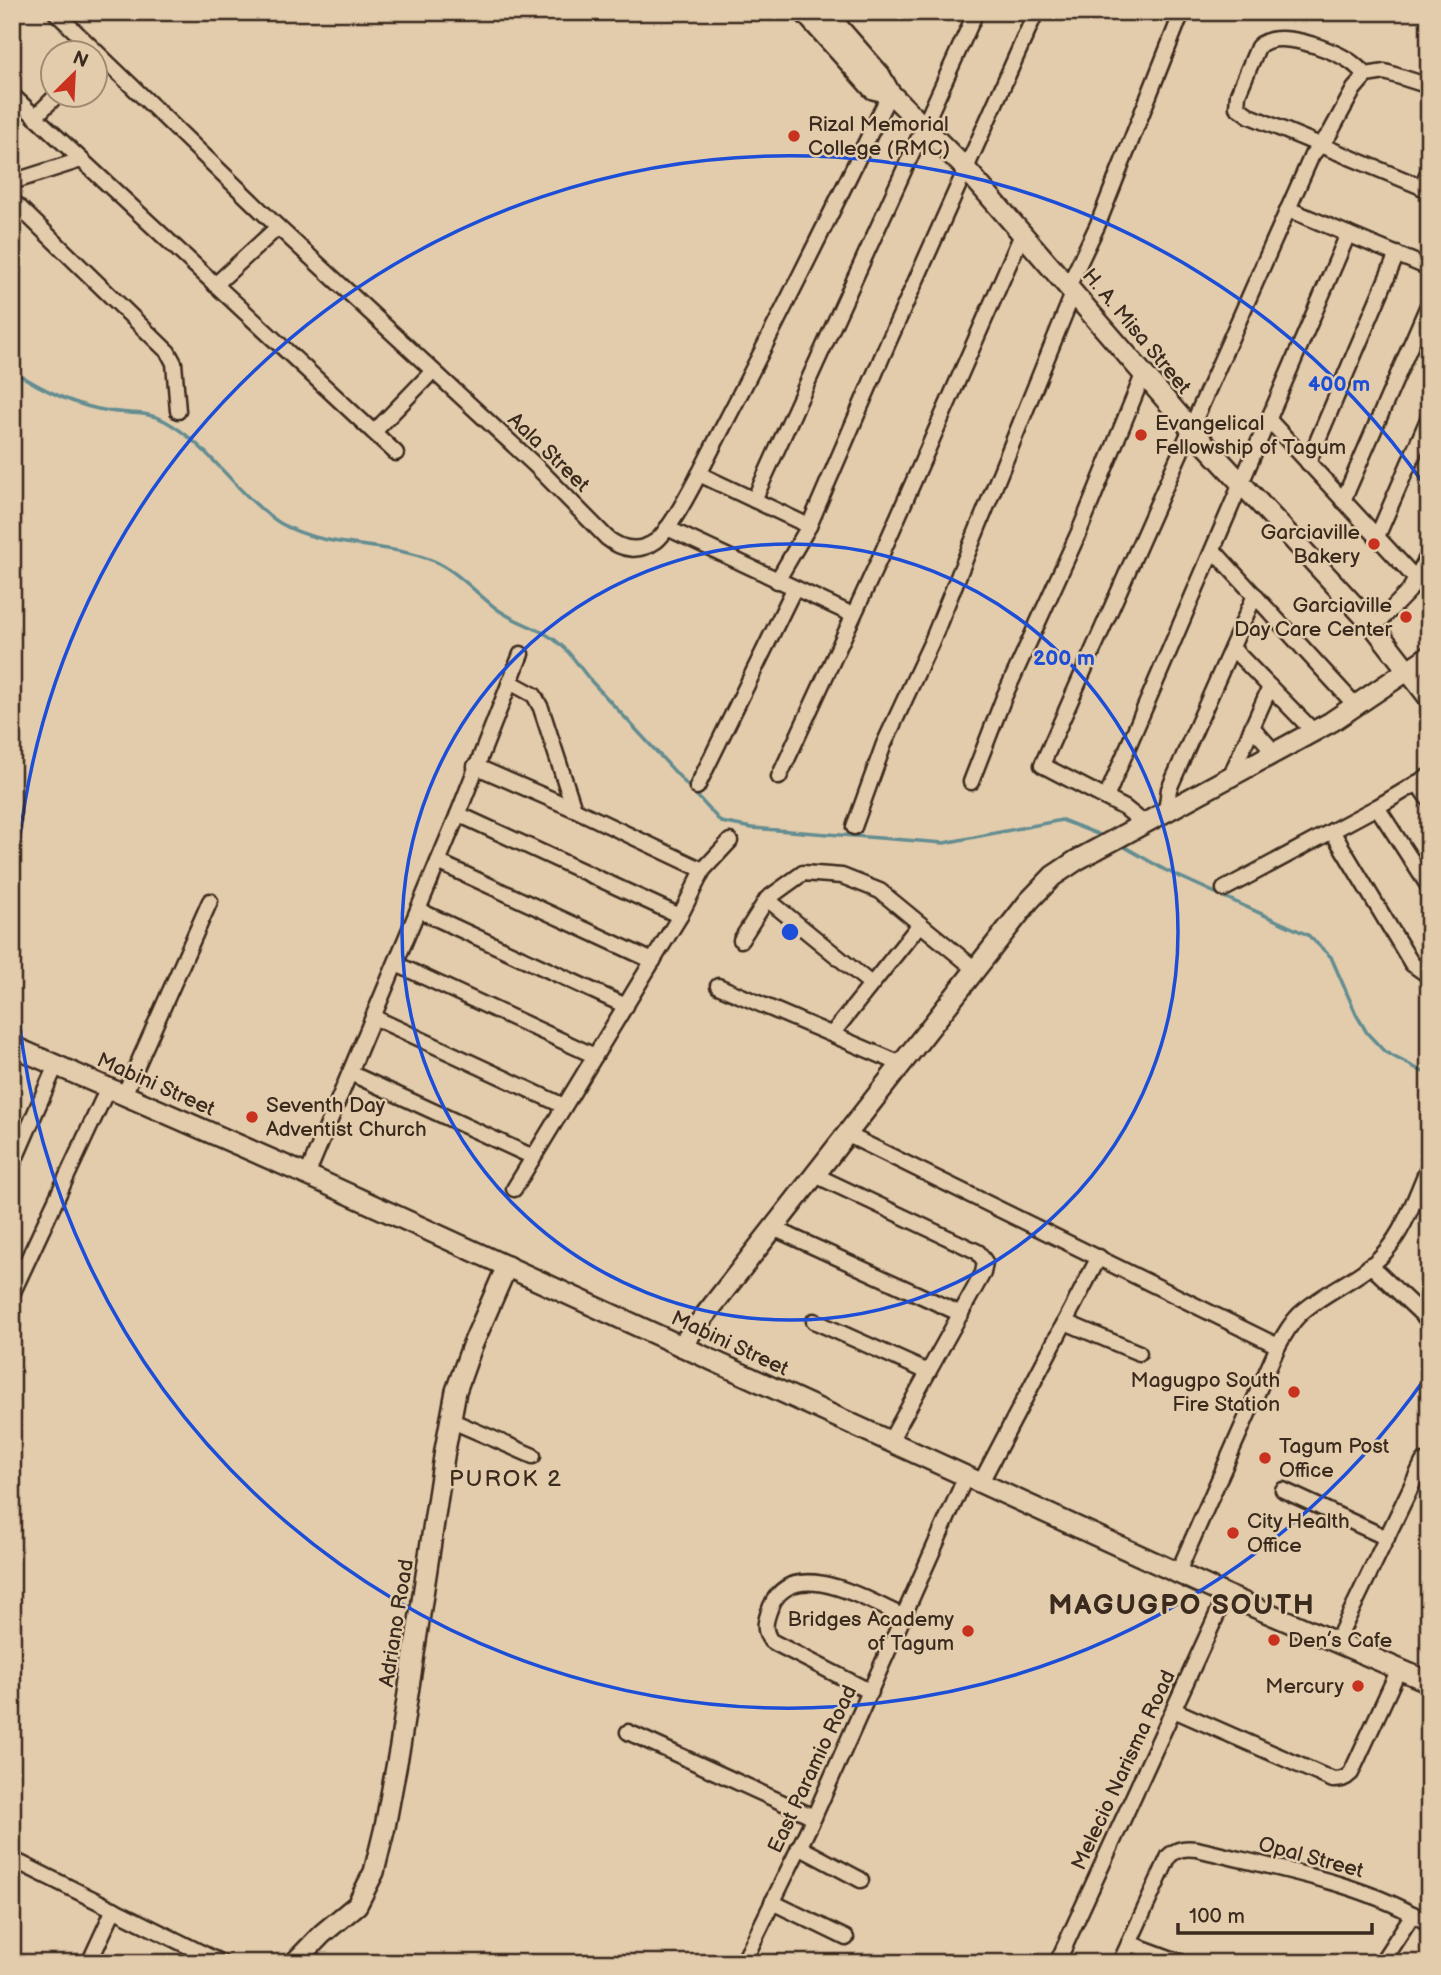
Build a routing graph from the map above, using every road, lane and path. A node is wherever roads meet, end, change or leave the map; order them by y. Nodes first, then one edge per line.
1 (55, 12) edge
2 (804, 12) edge
3 (825, 12) edge
4 (976, 12) edge
5 (1036, 12) edge
6 (1182, 12) edge
7 (79, 38) edge
8 (108, 68) edge
9 (1366, 75) junction
10 (881, 85) junction
11 (1429, 86) edge
12 (12, 94) edge
13 (44, 108) edge
14 (35, 117) junction
15 (924, 127) junction
16 (1320, 144) junction
17 (81, 160) junction
18 (966, 169) junction
19 (1429, 171) edge
20 (12, 182) edge
21 (1425, 188) edge
22 (12, 200) edge
23 (1288, 209) junction
24 (278, 227) junction
25 (1023, 232) junction
26 (1348, 234) junction
27 (1397, 254) junction
28 (1429, 268) edge
29 (215, 285) junction
30 (1072, 288) junction
31 (1429, 303) edge
32 (432, 372) junction
33 (1143, 375) junction
34 (178, 411) dead end
35 (1429, 417) edge
36 (1269, 420) junction
37 (1191, 429) junction
38 (374, 432) junction
39 (396, 453) dead end
40 (1308, 463) junction
41 (699, 474) junction
42 (1242, 484) junction
43 (754, 500) junction
44 (1343, 501) junction
45 (809, 526) junction
46 (667, 528) junction
47 (1377, 537) junction
48 (1214, 551) junction
49 (1429, 554) edge
50 (1416, 579) junction
51 (777, 581) junction
52 (794, 589) junction
53 (1255, 595) junction
54 (853, 615) junction
55 (1374, 626) junction
56 (1232, 648) junction
57 (521, 654) dead end
58 (1429, 656) edge
59 (1410, 670) junction
60 (510, 682) junction
61 (1270, 687) junction
62 (1429, 698) edge
63 (1357, 706) junction
64 (1252, 727) junction
65 (1314, 732) junction
66 (1276, 754) junction
67 (475, 766) junction
68 (779, 777) dead end
69 (1230, 777) junction
70 (1423, 779) edge
71 (971, 782) dead end
72 (697, 788) dead end
73 (1106, 798) junction
74 (1429, 800) edge
75 (1377, 807) junction
76 (574, 809) junction
77 (1166, 812) junction
78 (458, 814) junction
79 (1145, 824) junction
80 (854, 827) dead end
81 (1332, 831) junction
82 (730, 841) dead end
83 (438, 862) junction
84 (703, 870) junction
85 (1429, 887) edge
86 (1224, 888) dead end
87 (767, 900) junction
88 (210, 901) dead end
89 (418, 910) junction
90 (680, 916) junction
91 (920, 924) junction
92 (741, 940) dead end
93 (653, 961) junction
94 (396, 964) junction
95 (975, 969) junction
96 (1429, 976) edge
97 (871, 984) junction
98 (718, 986) dead end
99 (626, 1006) junction
100 (373, 1017) junction
101 (832, 1034) junction
102 (12, 1046) edge
103 (595, 1055) junction
104 (901, 1064) junction
105 (56, 1065) junction
106 (350, 1073) junction
107 (116, 1091) junction
108 (564, 1106) junction
109 (846, 1134) junction
110 (533, 1157) junction
111 (12, 1166) edge
112 (1429, 1166) edge
113 (307, 1175) junction
114 (815, 1175) junction
115 (513, 1189) dead end
116 (773, 1228) junction
117 (1099, 1257) junction
118 (1370, 1265) junction
119 (507, 1266) junction
120 (12, 1294) edge
121 (961, 1314) junction
122 (814, 1321) dead end
123 (1429, 1321) edge
124 (1065, 1322) junction
125 (681, 1346) junction
126 (1278, 1346) junction
127 (1139, 1353) dead end
128 (928, 1372) junction
129 (450, 1419) junction
130 (890, 1441) junction
131 (533, 1456) dead end
132 (1423, 1462) dead end
133 (974, 1479) junction
134 (1283, 1490) dead end
135 (1387, 1538) junction
136 (1178, 1572) junction
137 (1226, 1595) junction
138 (905, 1617) junction
139 (1336, 1643) junction
140 (1399, 1669) junction
141 (1428, 1680) edge
142 (871, 1692) junction
143 (1174, 1710) junction
144 (628, 1732) dead end
145 (814, 1817) junction
146 (799, 1847) junction
147 (12, 1858) edge
148 (861, 1880) dead end
149 (772, 1902) junction
150 (114, 1909) junction
151 (1413, 1914) junction
152 (1429, 1924) edge
153 (846, 1938) dead end
154 (1129, 1943) junction
155 (89, 1963) edge
156 (222, 1963) edge
157 (294, 1963) edge
158 (743, 1963) edge
159 (1057, 1963) edge
160 (1120, 1963) edge
161 (1183, 1963) edge
162 (1381, 1963) edge

1 - 7 street, Aala Street
2 - 10 street
3 - 10 street
4 - 15 street
5 - 18 street
6 - 30 street
8 - 24 street, Aala Street
9 - 11 street
9 - 16 street
9 - 16 street
10 - 15 street, H. A. Misa Street
10 - 41 street, Aala Street
12 - 14 street
13 - 14 street
14 - 17 street
15 - 18 street, H. A. Misa Street
15 - 43 street
16 - 21 street
16 - 23 street
17 - 20 street
17 - 29 street
18 - 25 street, H. A. Misa Street
18 - 45 street
19 - 21 street
22 - 34 street
23 - 26 street
23 - 37 street
24 - 29 street
24 - 32 street, Aala Street
25 - 30 street, H. A. Misa Street
25 - 54 street
26 - 27 street
26 - 36 street
27 - 28 street
27 - 40 street
29 - 38 street
30 - 33 street, H. A. Misa Street
30 - 80 street
31 - 44 street
32 - 38 street
32 - 46 street, Aala Street
33 - 37 street, H. A. Misa Street
33 - 71 street
35 - 47 street
36 - 40 street
36 - 42 street
37 - 42 street, H. A. Misa Street
37 - 73 street
38 - 39 street
40 - 44 street
41 - 43 street
41 - 46 street, Aala Street
42 - 48 street
42 - 55 street, H. A. Misa Street
43 - 45 street
44 - 47 street
45 - 51 street
46 - 51 street
47 - 50 street
48 - 53 street
48 - 73 street
49 - 50 street
50 - 55 street
51 - 52 street
52 - 54 street
52 - 72 street
53 - 56 street
53 - 63 street
54 - 68 street
55 - 59 street, H. A. Misa Street
56 - 61 street
56 - 77 street
57 - 60 street
58 - 59 street
59 - 62 street, H. A. Misa Street
59 - 63 street
60 - 67 street
60 - 76 street
61 - 64 street
61 - 65 street
63 - 65 street
64 - 66 street
64 - 69 street
65 - 66 street
66 - 69 street
67 - 76 street
67 - 78 street
69 - 77 street
70 - 74 street
70 - 75 street
73 - 79 street
75 - 81 street
75 - 85 street
76 - 84 street
77 - 79 street
78 - 83 street
78 - 90 street
79 - 95 street
81 - 86 street
81 - 96 street
82 - 84 street
83 - 89 street
83 - 93 street
84 - 90 street
87 - 91 street
87 - 92 street
87 - 97 street
88 - 107 street
89 - 94 street
89 - 99 street
90 - 93 street
91 - 95 street
91 - 97 street
93 - 99 street
94 - 100 street
94 - 103 street
95 - 104 street
97 - 101 street
98 - 101 street
99 - 103 street
100 - 106 street
100 - 108 street
101 - 104 street
102 - 105 street, Mabini Street
103 - 108 street
104 - 109 street
105 - 107 street, Mabini Street
105 - 111 street
106 - 110 street
106 - 113 street
107 - 113 street, Mabini Street
107 - 120 street
108 - 110 street
109 - 114 street
109 - 117 street
110 - 115 street
112 - 118 street
113 - 119 street, Mabini Street
114 - 116 street
114 - 121 street
116 - 121 street
116 - 125 street
117 - 124 street, East Paramio Road
117 - 126 street
118 - 123 street
118 - 126 street
119 - 125 street, Mabini Street
119 - 129 street, Adriano Road
121 - 128 street
122 - 128 street
124 - 127 street
124 - 133 street, East Paramio Road
125 - 130 street, Mabini Street
126 - 136 street
128 - 130 street
129 - 131 street
129 - 157 street, Adriano Road
130 - 133 street, Mabini Street
132 - 135 street
133 - 136 street, Mabini Street
133 - 138 street, East Paramio Road
134 - 135 street
135 - 139 street
136 - 137 street, Mabini Street
137 - 139 street, Mabini Street
137 - 143 street, Melecio Narisma Road
138 - 142 street, East Paramio Road
138 - 142 street
139 - 140 street, Mabini Street
140 - 141 street, Mabini Street
140 - 143 street
142 - 145 street, East Paramio Road
143 - 159 street, Melecio Narisma Road
144 - 145 street
145 - 146 street, East Paramio Road
146 - 148 street
146 - 149 street, East Paramio Road
147 - 150 street
149 - 153 street
149 - 158 street, East Paramio Road
150 - 155 street
150 - 156 street
151 - 152 street, Opal Street
151 - 154 street, Opal Street
151 - 162 street
154 - 160 street
154 - 161 street

